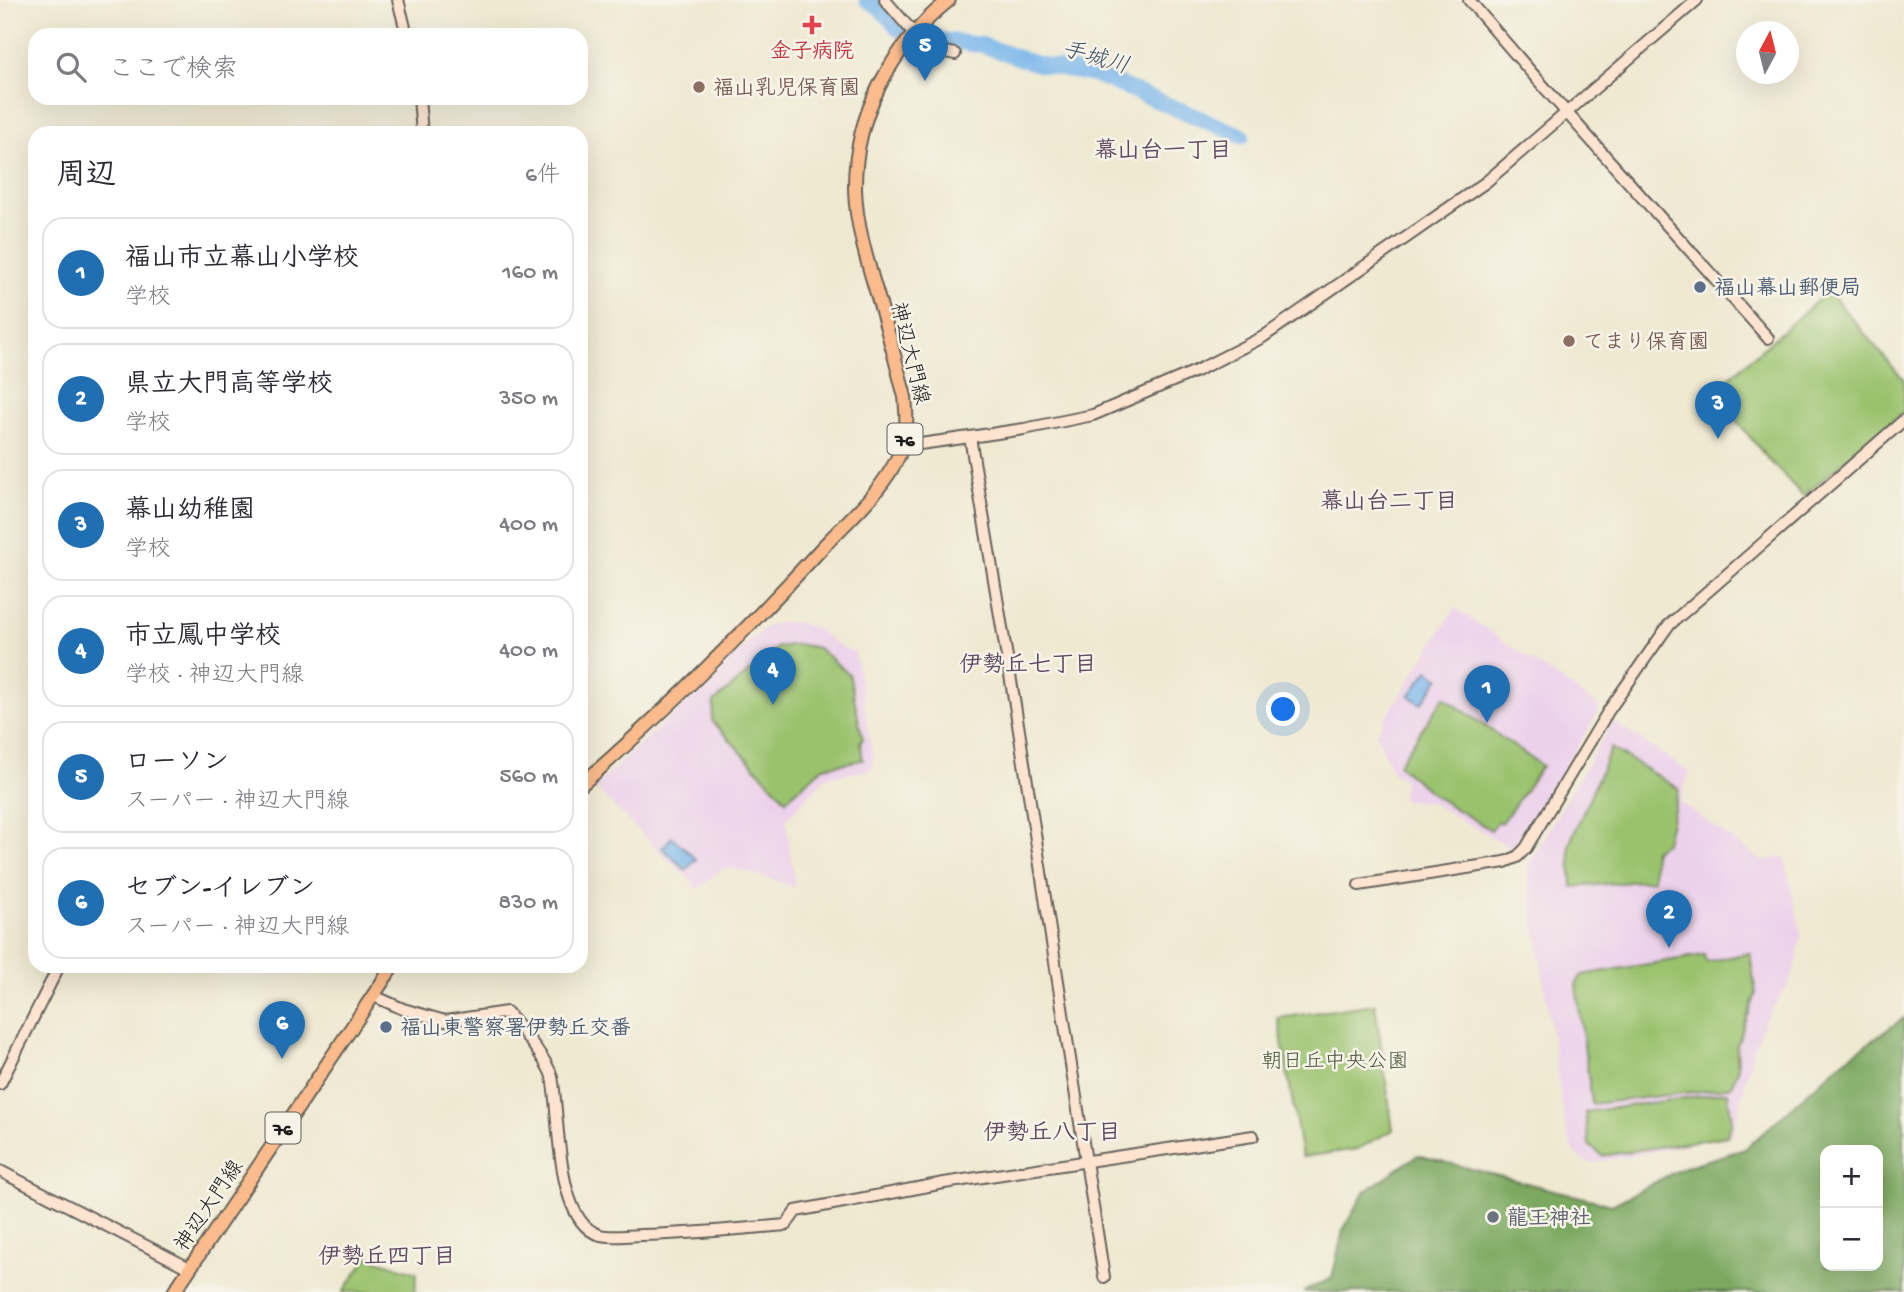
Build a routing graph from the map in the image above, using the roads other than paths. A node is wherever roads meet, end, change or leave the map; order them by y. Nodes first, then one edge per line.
1 (398, 0) edge
2 (885, 0) edge
3 (949, 0) edge
4 (1468, 0) edge
5 (1697, 0) edge
6 (405, 28) edge
7 (915, 34) junction
8 (955, 54) dead end
9 (420, 105) edge
10 (1568, 112) junction
11 (421, 126) edge
12 (1768, 338) dead end
13 (1904, 419) edge
14 (970, 437) junction
15 (904, 440) junction
16 (588, 779) edge
17 (1359, 885) dead end
18 (56, 973) edge
19 (389, 973) edge
20 (374, 996) junction
21 (0, 1084) edge
22 (1253, 1136) dead end
23 (1088, 1162) junction
24 (0, 1171) edge
25 (189, 1268) junction
26 (1104, 1276) dead end
27 (174, 1292) edge

1 - 6 street
2 - 7 street
3 - 7 main road, 神辺大門線 / 76
4 - 10 street
5 - 10 street
7 - 8 street
7 - 15 main road, 神辺大門線 / 76
9 - 11 street
10 - 12 street
10 - 14 street
13 - 17 street
14 - 15 street
14 - 23 street
15 - 16 main road, 神辺大門線 / 76
18 - 21 street
19 - 20 main road, 神辺大門線 / 76
20 - 23 street
20 - 25 main road, 神辺大門線 / 76
22 - 23 street
23 - 26 street
24 - 25 street
25 - 27 main road, 神辺大門線 / 76

